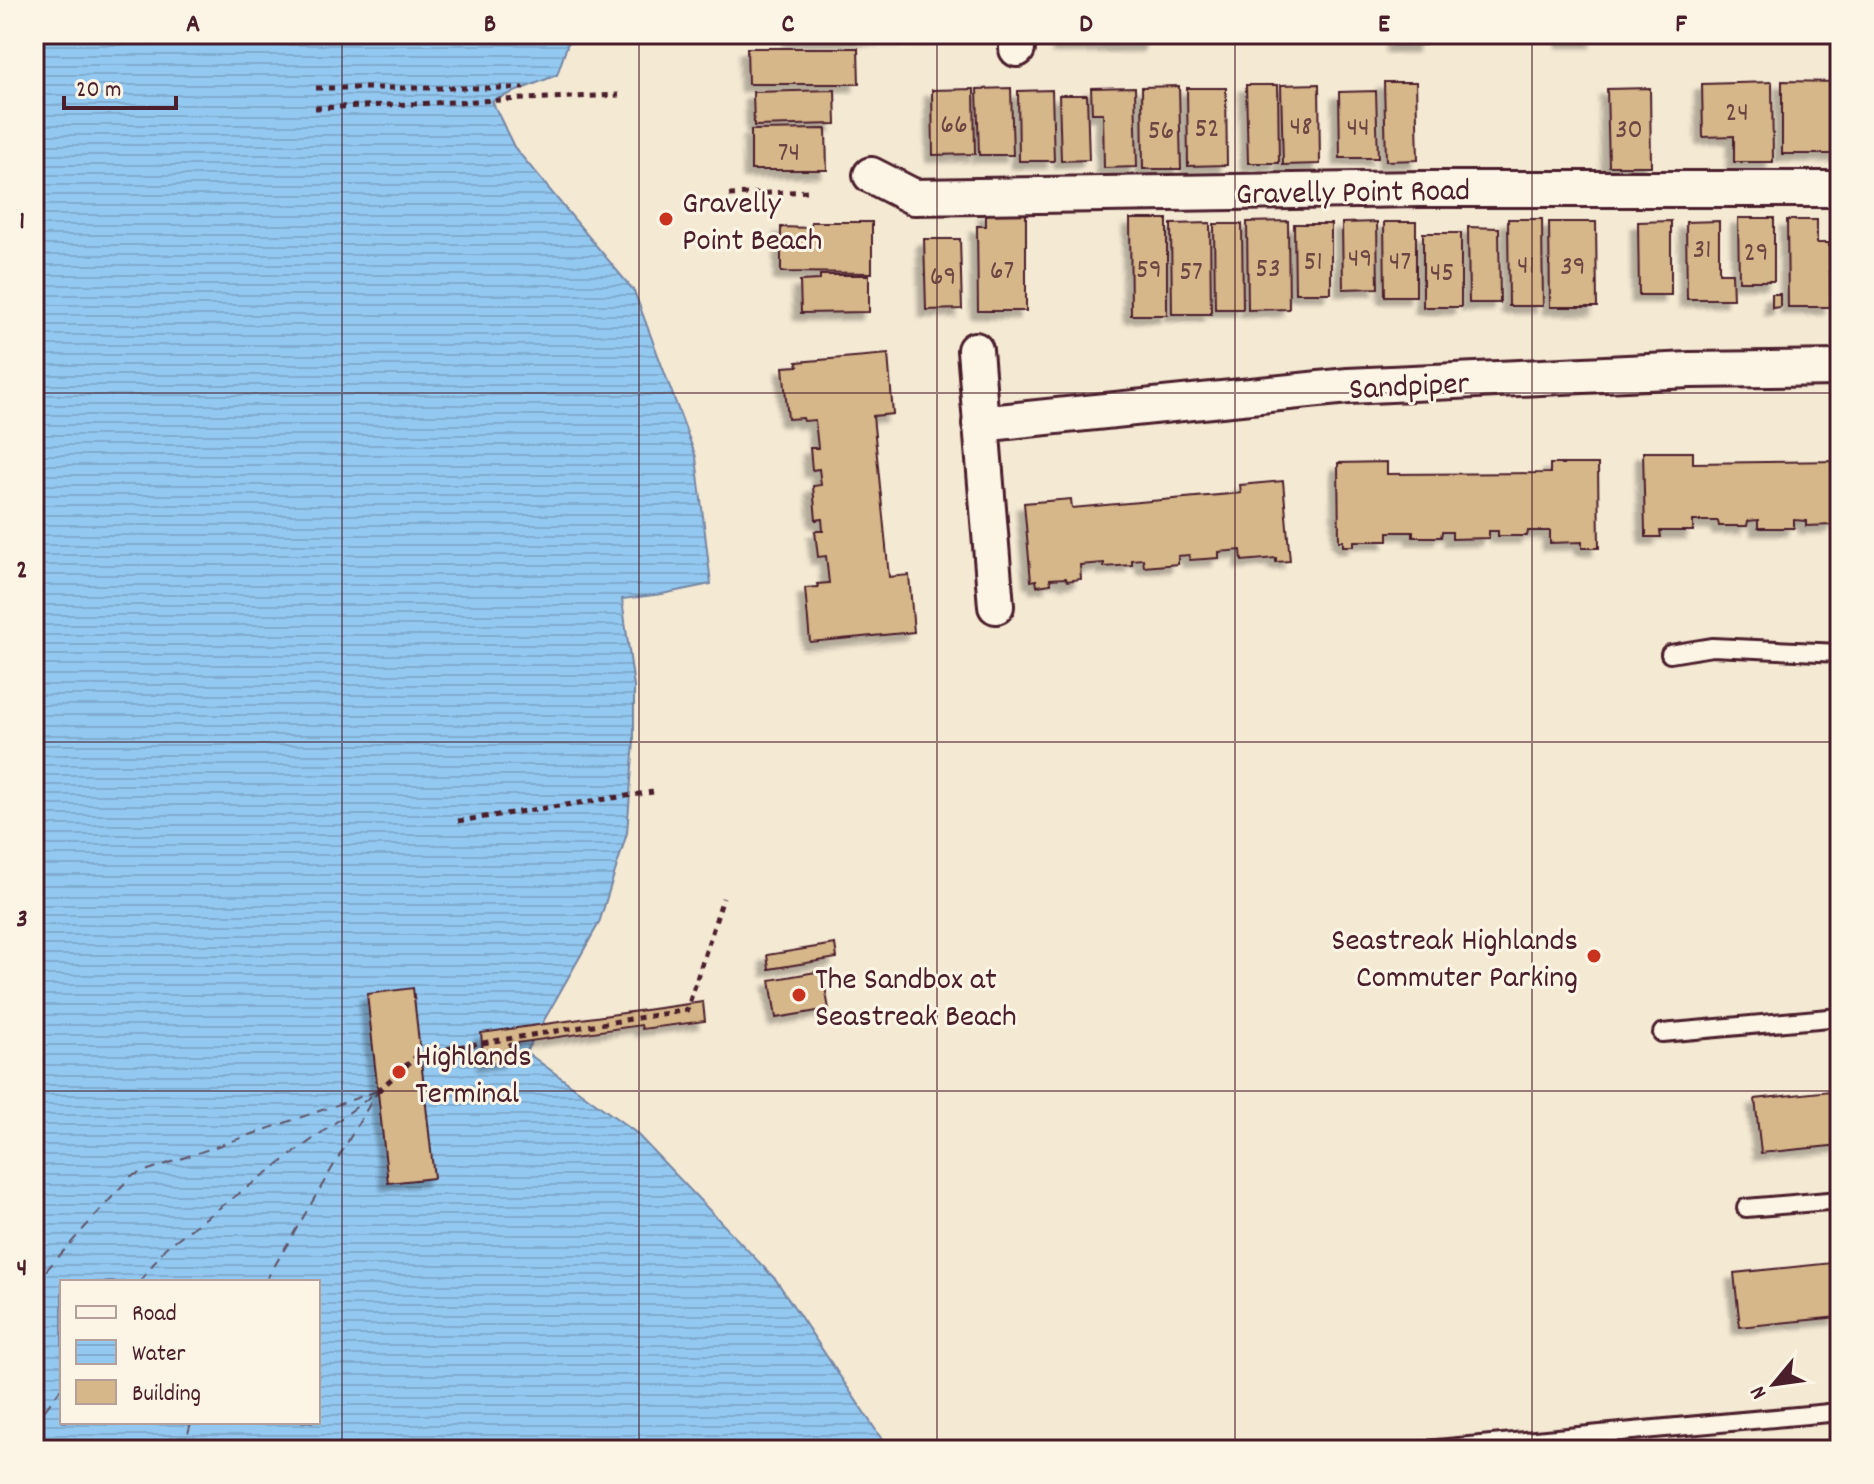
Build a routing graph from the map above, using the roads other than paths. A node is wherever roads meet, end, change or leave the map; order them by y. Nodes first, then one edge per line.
1 (871, 175) dead end
2 (1840, 189) edge
3 (975, 350) dead end
4 (1840, 368) edge
5 (980, 424) junction
6 (996, 606) dead end
7 (1840, 653) edge
8 (1670, 654) dead end
9 (1840, 1017) edge
10 (1662, 1033) dead end
11 (1840, 1200) edge
12 (1746, 1208) dead end
13 (1840, 1412) edge
14 (1425, 1450) edge

1 - 2 street, Gravelly Point Road
3 - 5 street
4 - 5 street, Sandpiper
5 - 6 street
7 - 8 lane
9 - 10 lane
11 - 12 lane
13 - 14 lane

